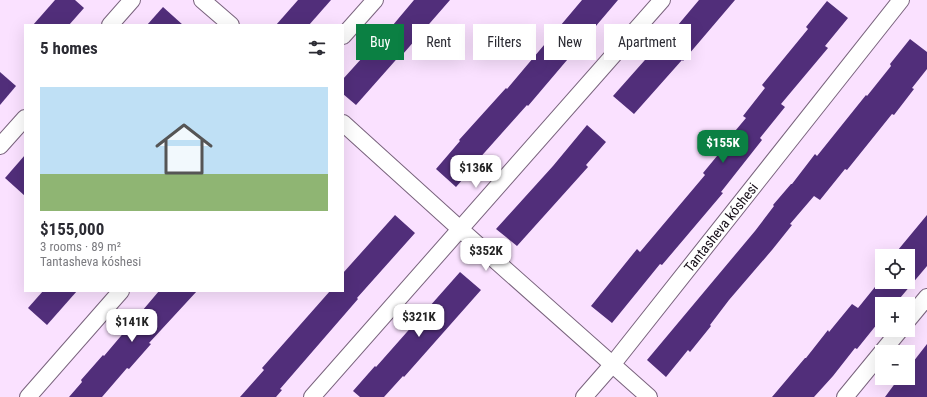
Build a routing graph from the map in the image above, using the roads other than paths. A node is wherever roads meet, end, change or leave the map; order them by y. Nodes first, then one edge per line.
1 (132, 0) edge
2 (202, 0) edge
3 (375, 0) edge
4 (662, 0) edge
5 (901, 0) edge
6 (111, 24) edge
7 (230, 24) edge
8 (344, 35) edge
9 (24, 119) edge
10 (344, 124) edge
11 (0, 146) edge
12 (460, 230) junction
13 (120, 292) edge
14 (927, 297) edge
15 (915, 312) edge
16 (894, 337) edge
17 (612, 365) junction
18 (28, 397) edge
19 (312, 397) edge
20 (584, 397) edge
21 (649, 397) edge
22 (845, 397) edge

1 - 6 street
2 - 7 street
3 - 8 street
4 - 12 street
5 - 17 street, Tantasheva kóshesi
9 - 11 street
10 - 12 street
12 - 17 street
12 - 19 street
13 - 18 street
14 - 15 street
16 - 22 street
17 - 20 street, Tantasheva kóshesi
17 - 21 street

